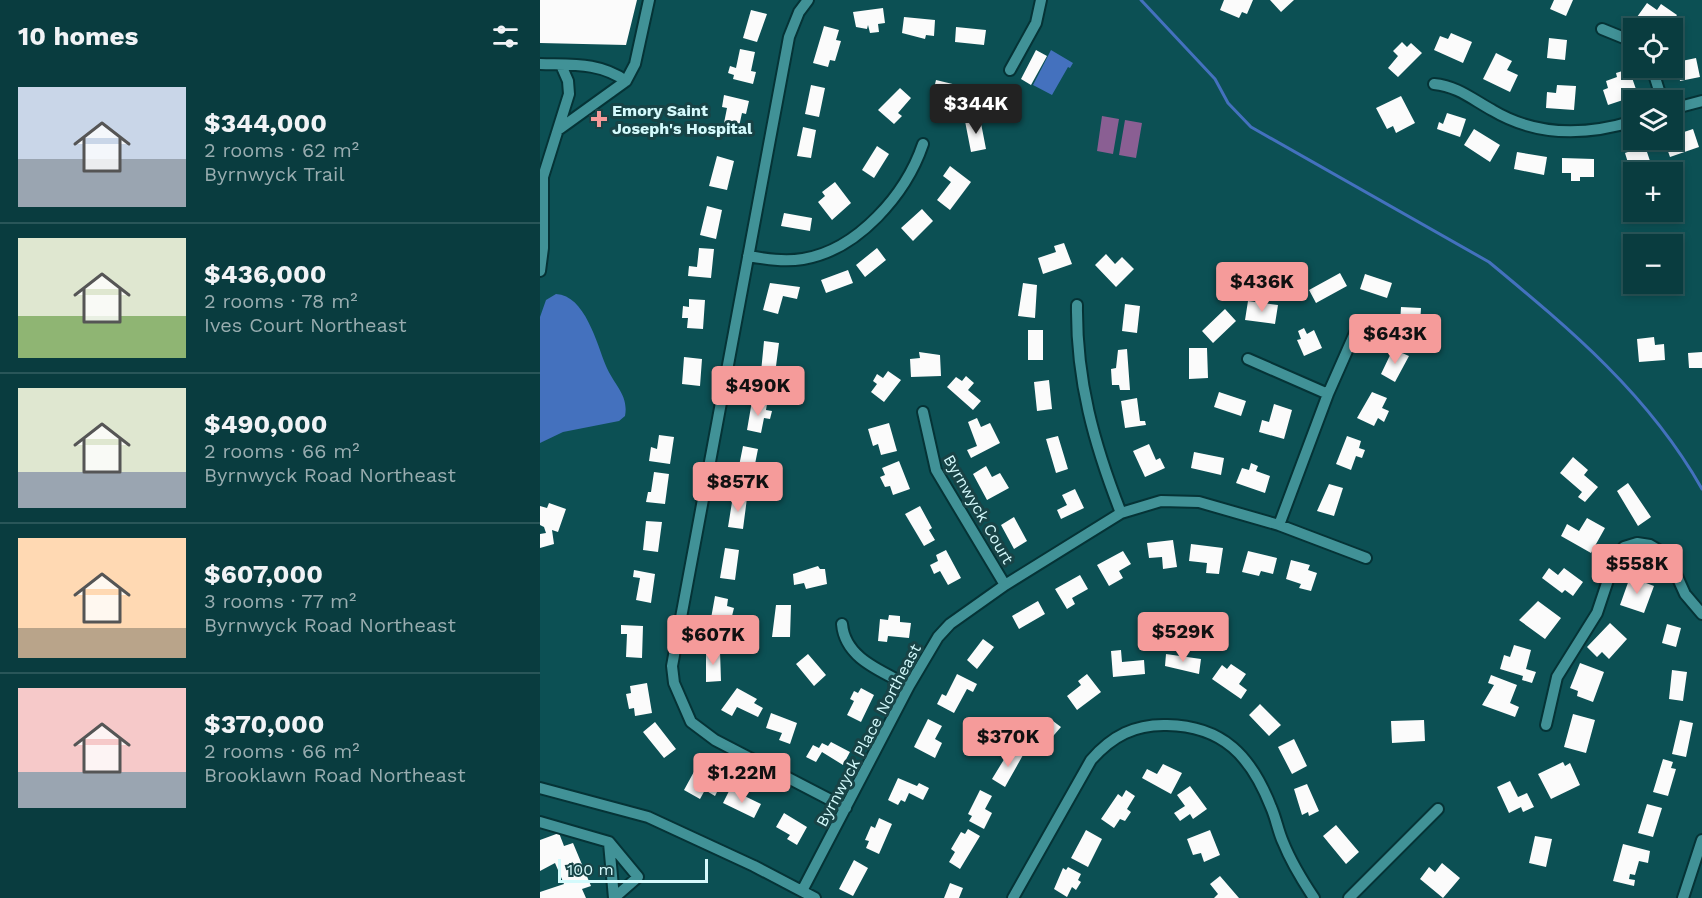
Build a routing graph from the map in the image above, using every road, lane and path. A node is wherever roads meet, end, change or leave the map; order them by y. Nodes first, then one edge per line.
1 (649, 0) edge
2 (808, 0) edge
3 (1041, 0) edge
4 (1602, 30) dead end
5 (1623, 38) edge
6 (540, 64) edge
7 (561, 65) junction
8 (1010, 70) dead end
9 (626, 81) junction
10 (1434, 84) dead end
11 (1702, 100) edge
12 (1683, 106) edge
13 (1623, 124) edge
14 (558, 130) junction
15 (923, 144) dead end
16 (542, 176) edge
17 (748, 256) junction
18 (540, 271) edge
19 (1077, 306) dead end
20 (1358, 326) dead end
21 (1248, 359) dead end
22 (1328, 394) junction
23 (923, 412) dead end
24 (1121, 513) junction
25 (1279, 525) junction
26 (1366, 558) dead end
27 (1005, 585) junction
28 (1702, 614) edge
29 (842, 624) dead end
30 (909, 686) junction
31 (1546, 725) dead end
32 (540, 788) edge
33 (846, 808) junction
34 (1438, 809) dead end
35 (540, 822) edge
36 (1702, 840) edge
37 (609, 842) junction
38 (803, 889) junction
39 (614, 898) edge
40 (815, 898) edge
41 (1013, 898) edge
42 (1314, 898) edge
43 (1349, 898) edge
44 (1683, 898) edge

1 - 9 street
2 - 17 street
3 - 8 street
4 - 5 street
6 - 7 street
7 - 9 street
7 - 14 street
9 - 14 street
10 - 13 street
11 - 12 street
14 - 16 street
15 - 17 street
16 - 18 street
17 - 33 street
19 - 24 street
20 - 22 street
21 - 22 street
22 - 25 street
23 - 27 street, Byrnwyck Court
24 - 25 street, Byrnwyck Place Northeast
24 - 27 street, Byrnwyck Place Northeast
25 - 26 street, Byrnwyck Place Northeast
27 - 30 street, Byrnwyck Place Northeast
28 - 31 street
29 - 30 street
30 - 33 street, Byrnwyck Place Northeast
32 - 38 street
33 - 38 street, Byrnwyck Place Northeast
34 - 43 street
35 - 37 street
36 - 44 street
37 - 39 street
37 - 39 street
38 - 40 street
41 - 42 street

